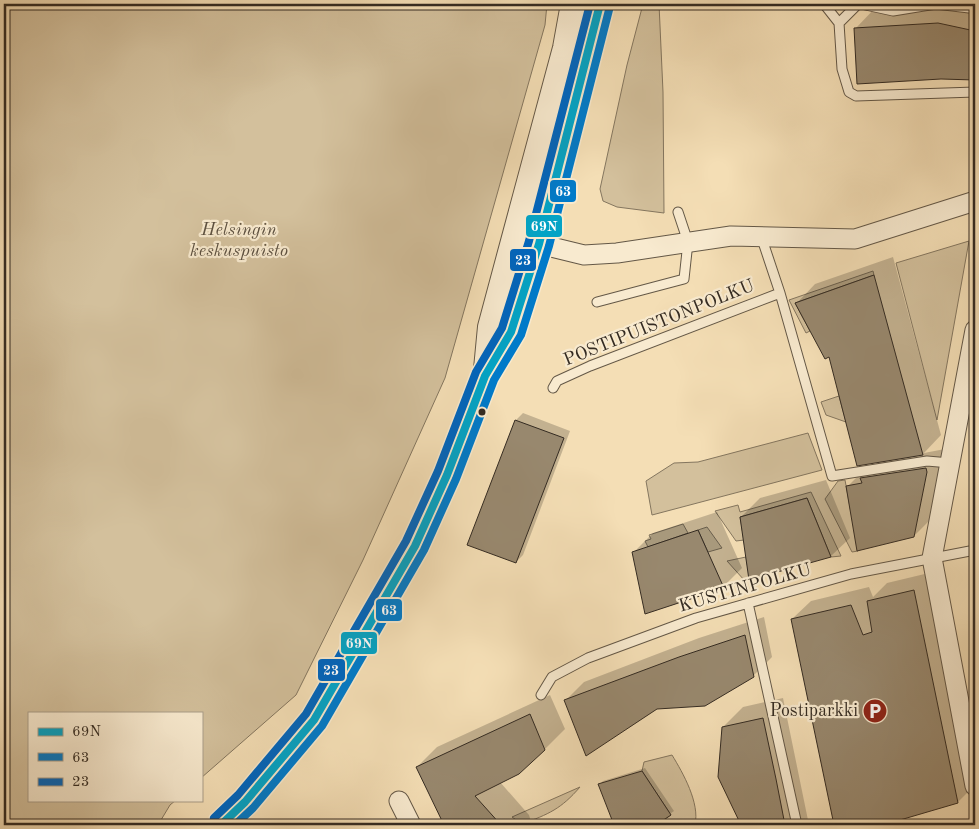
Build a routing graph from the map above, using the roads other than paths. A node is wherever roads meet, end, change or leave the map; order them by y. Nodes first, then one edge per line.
1 (572, 4) edge
2 (600, 4) edge
3 (824, 4) edge
4 (859, 4) edge
5 (975, 4) edge
6 (839, 23) junction
7 (975, 92) edge
8 (975, 201) edge
9 (678, 212) dead end
10 (515, 235) junction
11 (761, 236) junction
12 (688, 242) junction
13 (539, 244) junction
14 (528, 284) joint
15 (780, 293) junction
16 (598, 302) dead end
17 (975, 330) edge
18 (485, 376) junction
19 (553, 388) dead end
20 (950, 462) junction
21 (975, 550) edge
22 (932, 558) junction
23 (748, 603) junction
24 (541, 695) dead end
25 (975, 786) edge
26 (399, 801) dead end
27 (222, 825) edge
28 (411, 825) edge
29 (797, 825) edge

1 - 10 street
2 - 13 street
3 - 6 lane
4 - 5 lane
4 - 6 lane
6 - 7 lane
8 - 11 street
9 - 12 lane
10 - 13 street
10 - 18 street
11 - 12 street
11 - 15 lane
12 - 13 street
12 - 16 lane
13 - 14 street
14 - 18 street
15 - 19 lane, POSTIPUISTONPOLKU
15 - 20 lane
17 - 20 street
18 - 27 street
20 - 22 street
21 - 22 lane, KUSTINPOLKU
22 - 23 lane, KUSTINPOLKU
22 - 25 street
23 - 24 lane, KUSTINPOLKU
23 - 29 lane
26 - 28 street

